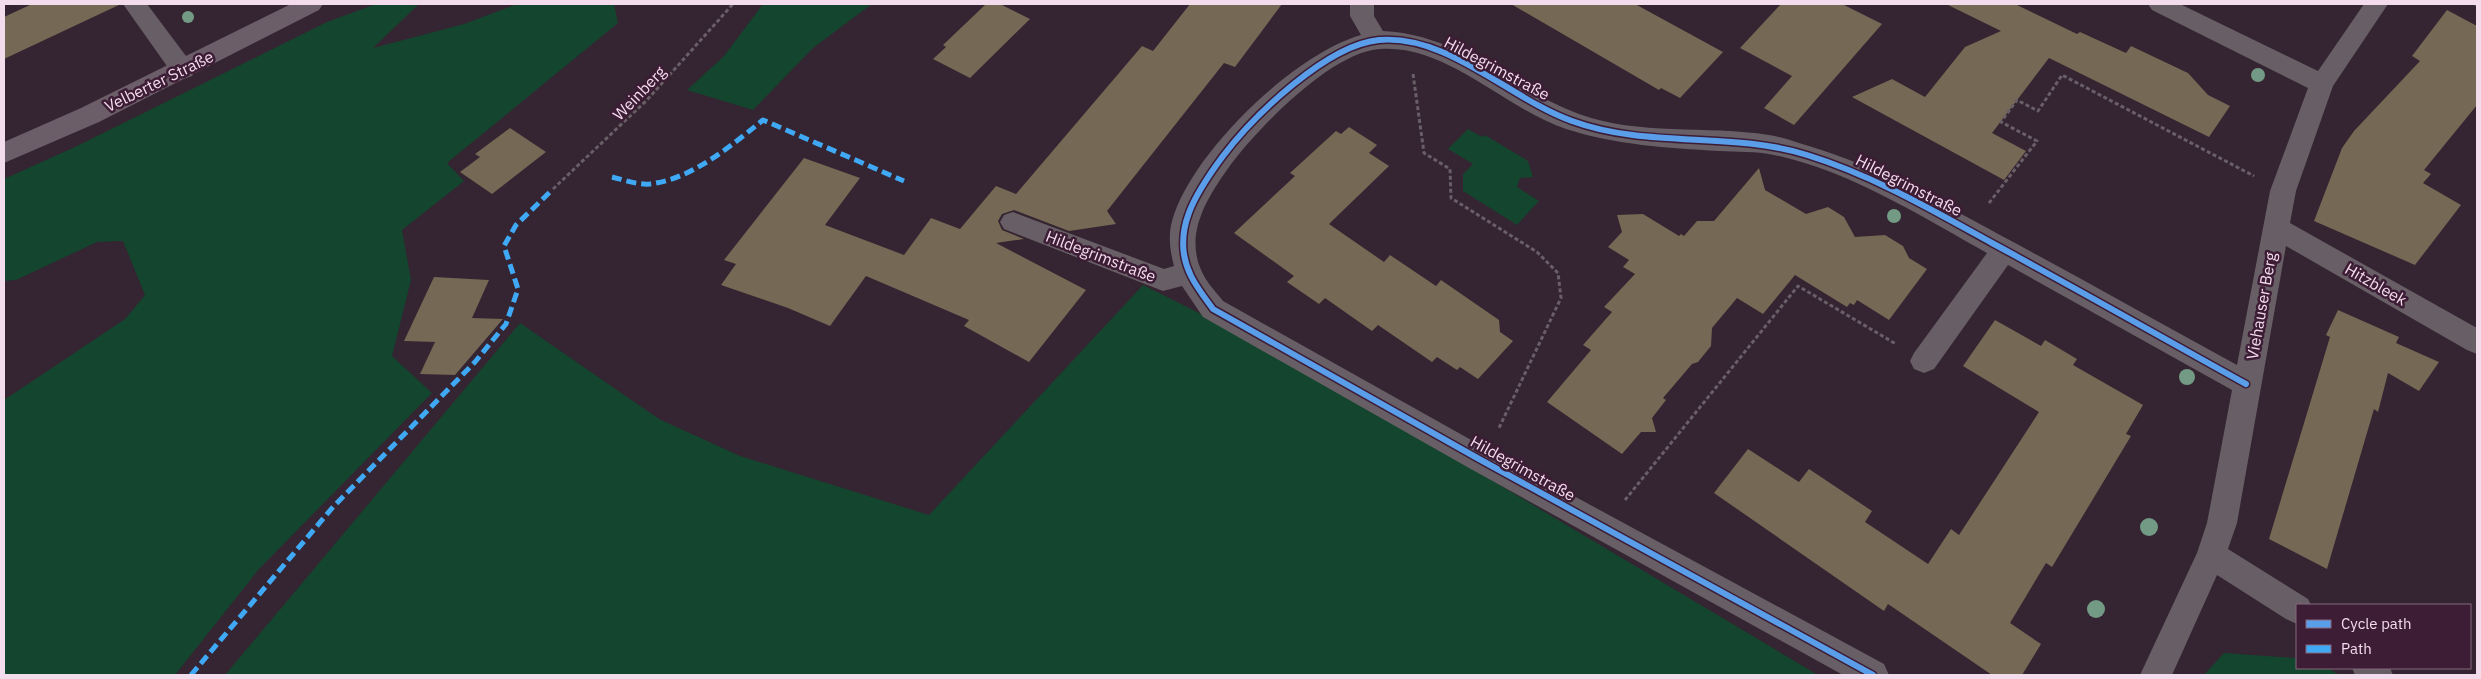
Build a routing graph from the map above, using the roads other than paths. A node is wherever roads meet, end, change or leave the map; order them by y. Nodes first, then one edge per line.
1 (135, 4) edge
2 (310, 4) edge
3 (1362, 4) edge
4 (2160, 4) edge
5 (2376, 4) edge
6 (1376, 40) junction
7 (183, 70) junction
8 (2322, 84) junction
9 (4, 153) edge
10 (1013, 222) dead end
11 (2275, 227) junction
12 (2004, 250) junction
13 (1189, 273) junction
14 (2477, 342) edge
15 (1924, 361) road end
16 (2246, 384) junction
17 (2212, 555) junction
18 (2296, 608) edge
19 (1873, 675) edge
20 (2156, 675) edge

1 - 7 street
2 - 7 main road, Velberter Straße
3 - 6 street
4 - 8 street
5 - 8 street, Viehauser Berg
6 - 12 street, Hildegrimstraße
6 - 13 street, Hildegrimstraße
7 - 9 main road, Velberter Straße
8 - 11 street, Viehauser Berg
10 - 13 street, Hildegrimstraße
11 - 14 street, Hitzbleek
11 - 16 street, Viehauser Berg
12 - 15 street
12 - 16 street, Hildegrimstraße
13 - 19 street, Hildegrimstraße
16 - 17 street, Viehauser Berg
17 - 18 street
17 - 20 street, Viehauser Berg

